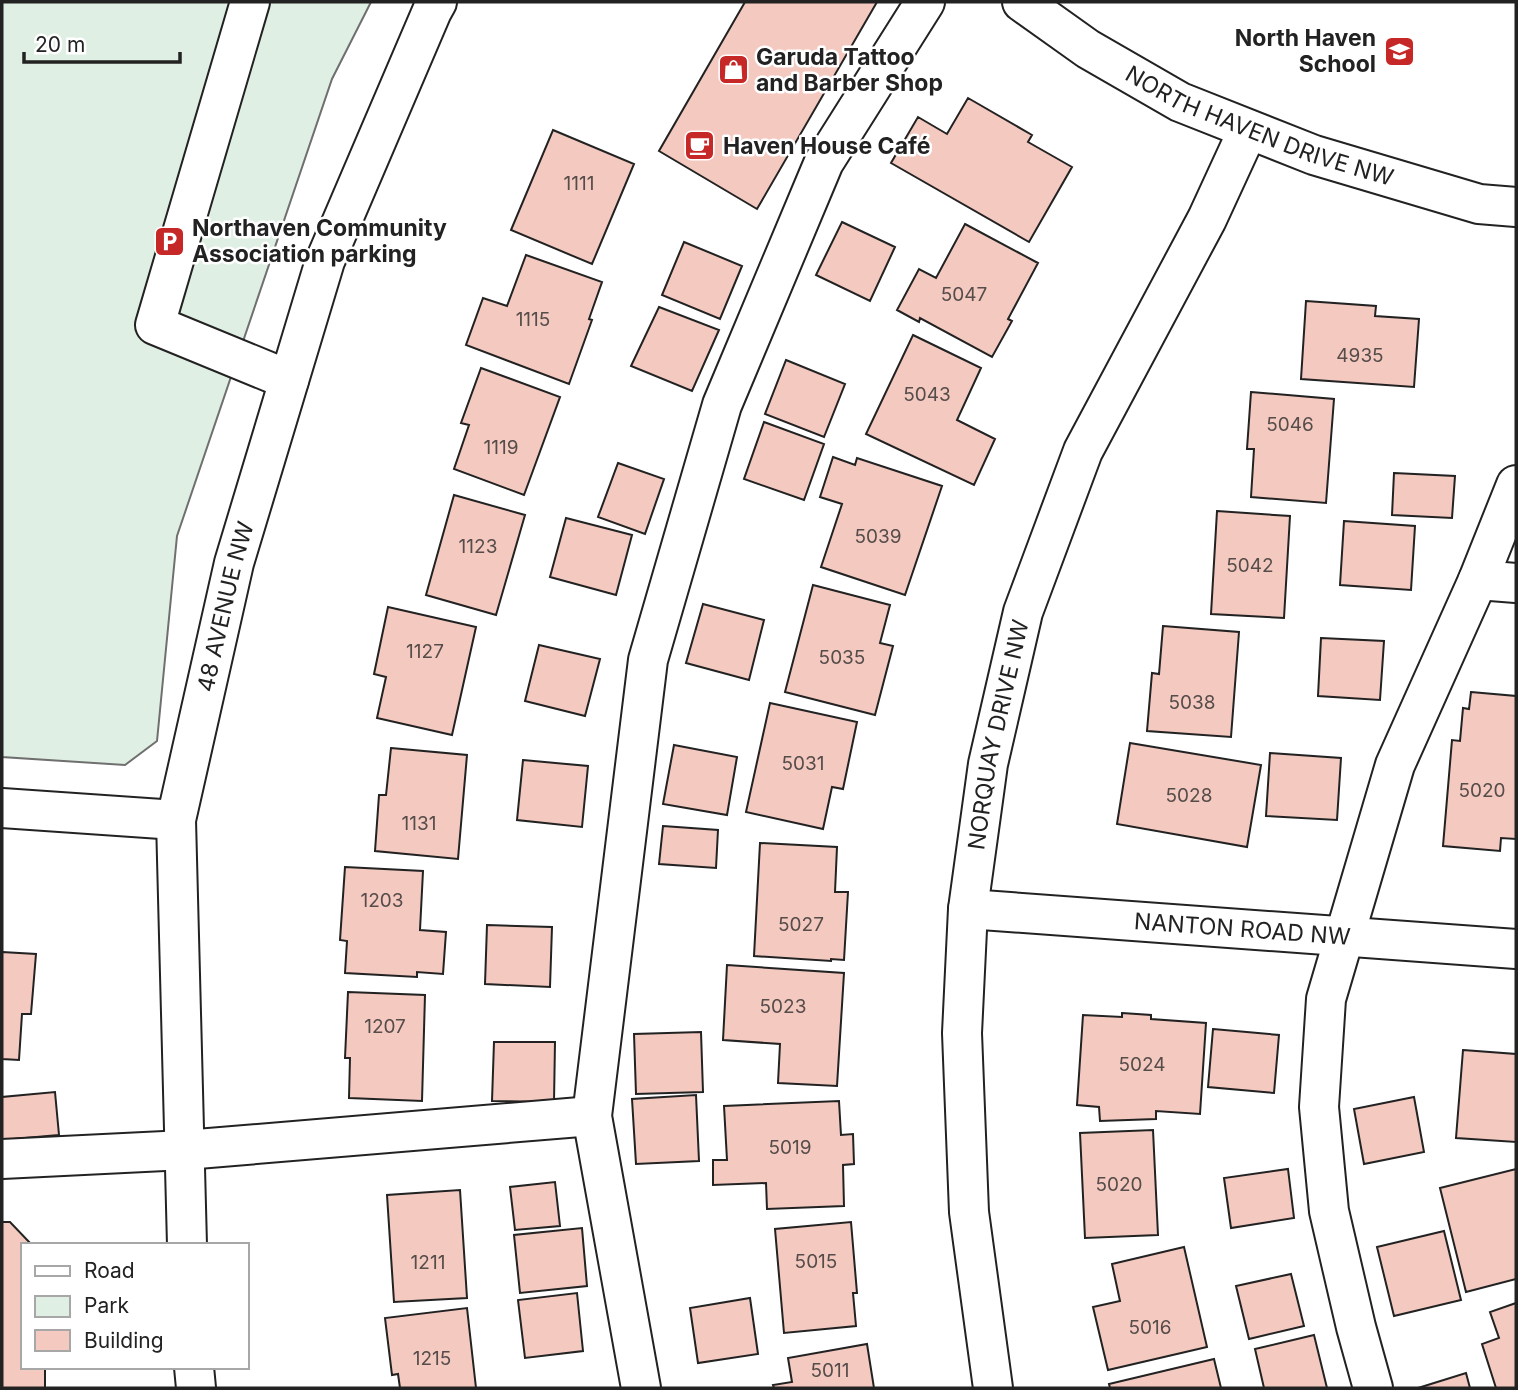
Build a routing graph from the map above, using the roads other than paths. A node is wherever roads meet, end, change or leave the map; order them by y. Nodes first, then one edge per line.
1 (250, 2) edge
2 (437, 2) edge
3 (925, 2) edge
4 (1022, 2) edge
5 (1248, 130) junction
6 (1516, 207) edge
7 (289, 380) junction
8 (1516, 485) edge
9 (1478, 580) junction
10 (1516, 583) edge
11 (2, 808) edge
12 (176, 820) junction
13 (968, 909) junction
14 (1345, 937) junction
15 (1516, 949) edge
16 (592, 1116) junction
17 (185, 1150) junction
18 (2, 1159) edge
19 (187, 1243) edge
20 (194, 1369) edge
21 (196, 1388) edge
22 (641, 1388) edge
23 (993, 1388) edge
24 (1373, 1388) edge

1 - 7 street
2 - 7 street, 48 AVENUE NW
3 - 16 street
4 - 5 street, NORTH HAVEN DRIVE NW
5 - 6 street, NORTH HAVEN DRIVE NW
5 - 13 street, NORQUAY DRIVE NW
7 - 12 street, 48 AVENUE NW
8 - 9 street
9 - 10 street
9 - 14 street
11 - 12 street
12 - 17 street, 48 AVENUE NW
13 - 14 street, NANTON ROAD NW
13 - 23 street, NORQUAY DRIVE NW
14 - 15 street, NANTON ROAD NW
14 - 24 street
16 - 17 street
16 - 22 street
17 - 18 street
17 - 19 street, 48 AVENUE NW
20 - 21 street

